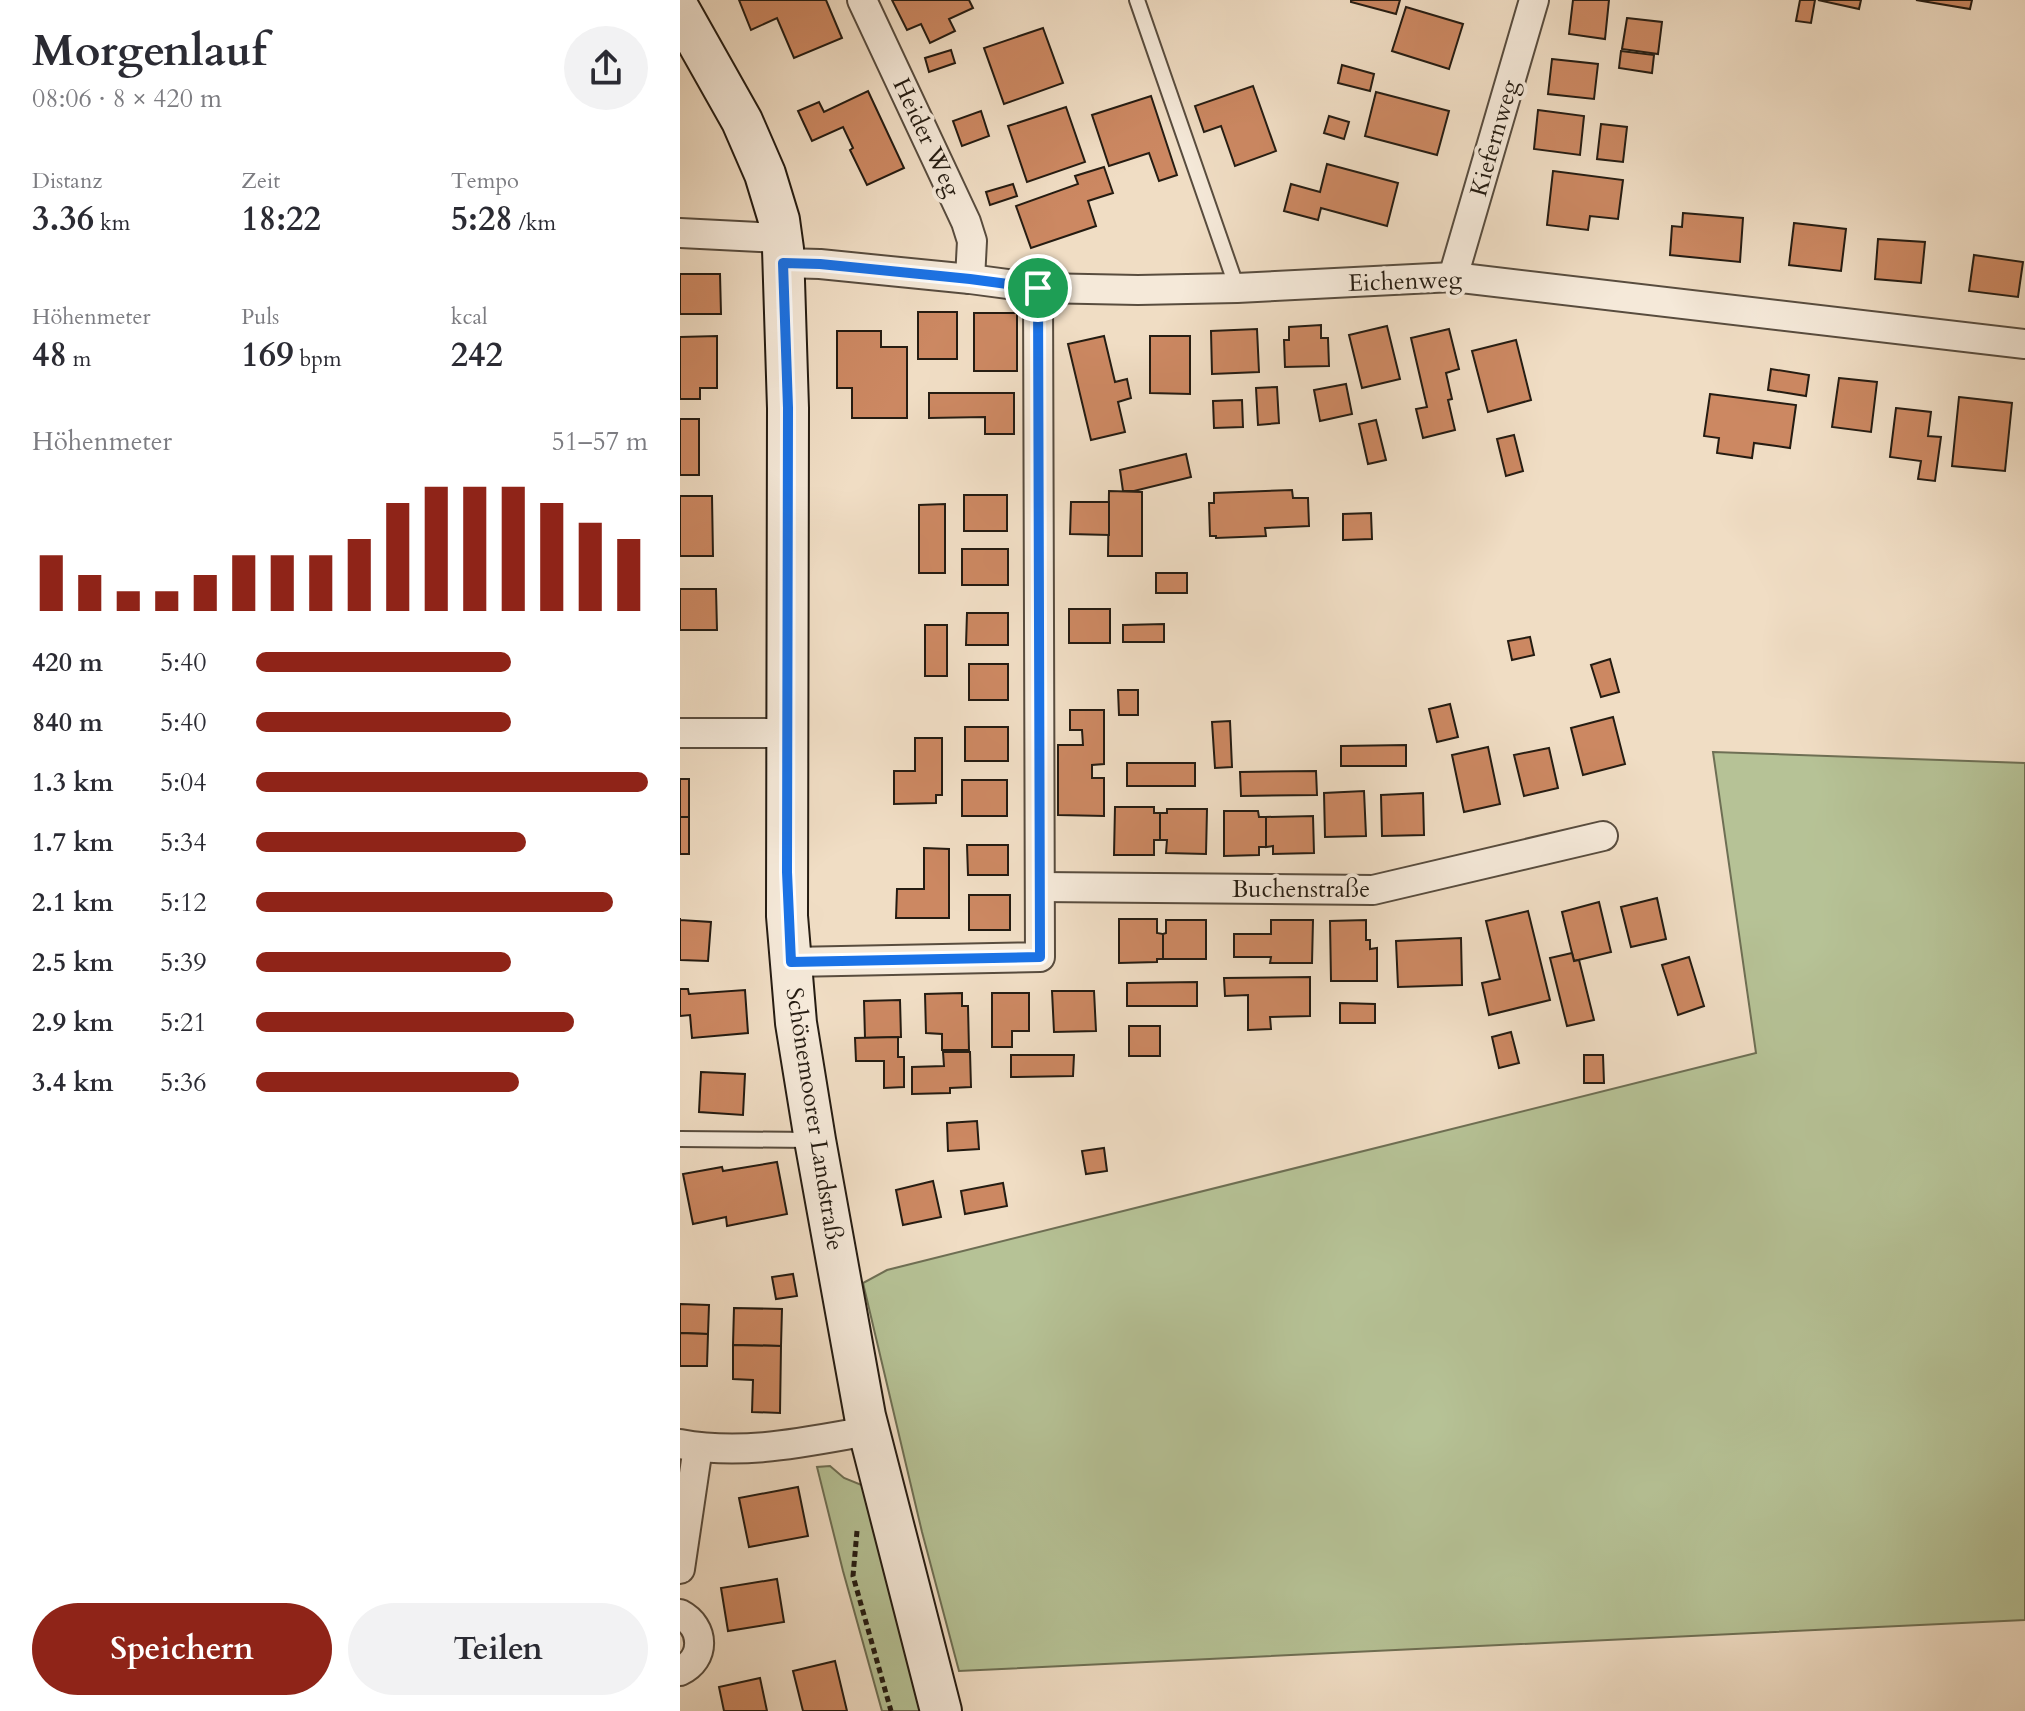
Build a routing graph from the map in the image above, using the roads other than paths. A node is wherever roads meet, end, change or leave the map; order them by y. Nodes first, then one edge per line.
1 (862, 0) edge
2 (1137, 0) edge
3 (1534, 0) edge
4 (680, 11) edge
5 (680, 233) edge
6 (782, 250) junction
7 (1453, 277) junction
8 (970, 279) junction
9 (1038, 288) junction
10 (1237, 288) junction
11 (2025, 344) edge
12 (680, 733) edge
13 (788, 733) junction
14 (1603, 836) dead end
15 (1040, 887) junction
16 (791, 962) junction
17 (680, 1139) edge
18 (815, 1140) junction
19 (868, 1431) junction
20 (689, 1445) edge
21 (680, 1569) edge
22 (680, 1614) edge
23 (680, 1671) edge
24 (941, 1711) edge

1 - 8 street, Heider Weg
2 - 10 lane
3 - 7 street, Kiefernweg
4 - 6 street, Schönemoorer Landstraße
5 - 6 street, Eichenweg
6 - 8 street, Eichenweg
6 - 13 street, Schönemoorer Landstraße
7 - 10 street, Eichenweg
7 - 11 street, Eichenweg
8 - 9 street, Eichenweg
9 - 10 street, Eichenweg
9 - 15 street
12 - 13 street
13 - 16 street, Schönemoorer Landstraße
14 - 15 street, Buchenstraße
15 - 16 street
16 - 18 street, Schönemoorer Landstraße
17 - 18 lane
18 - 19 street, Schönemoorer Landstraße
19 - 20 street
19 - 24 street, Schönemoorer Landstraße
20 - 21 street
22 - 23 street

